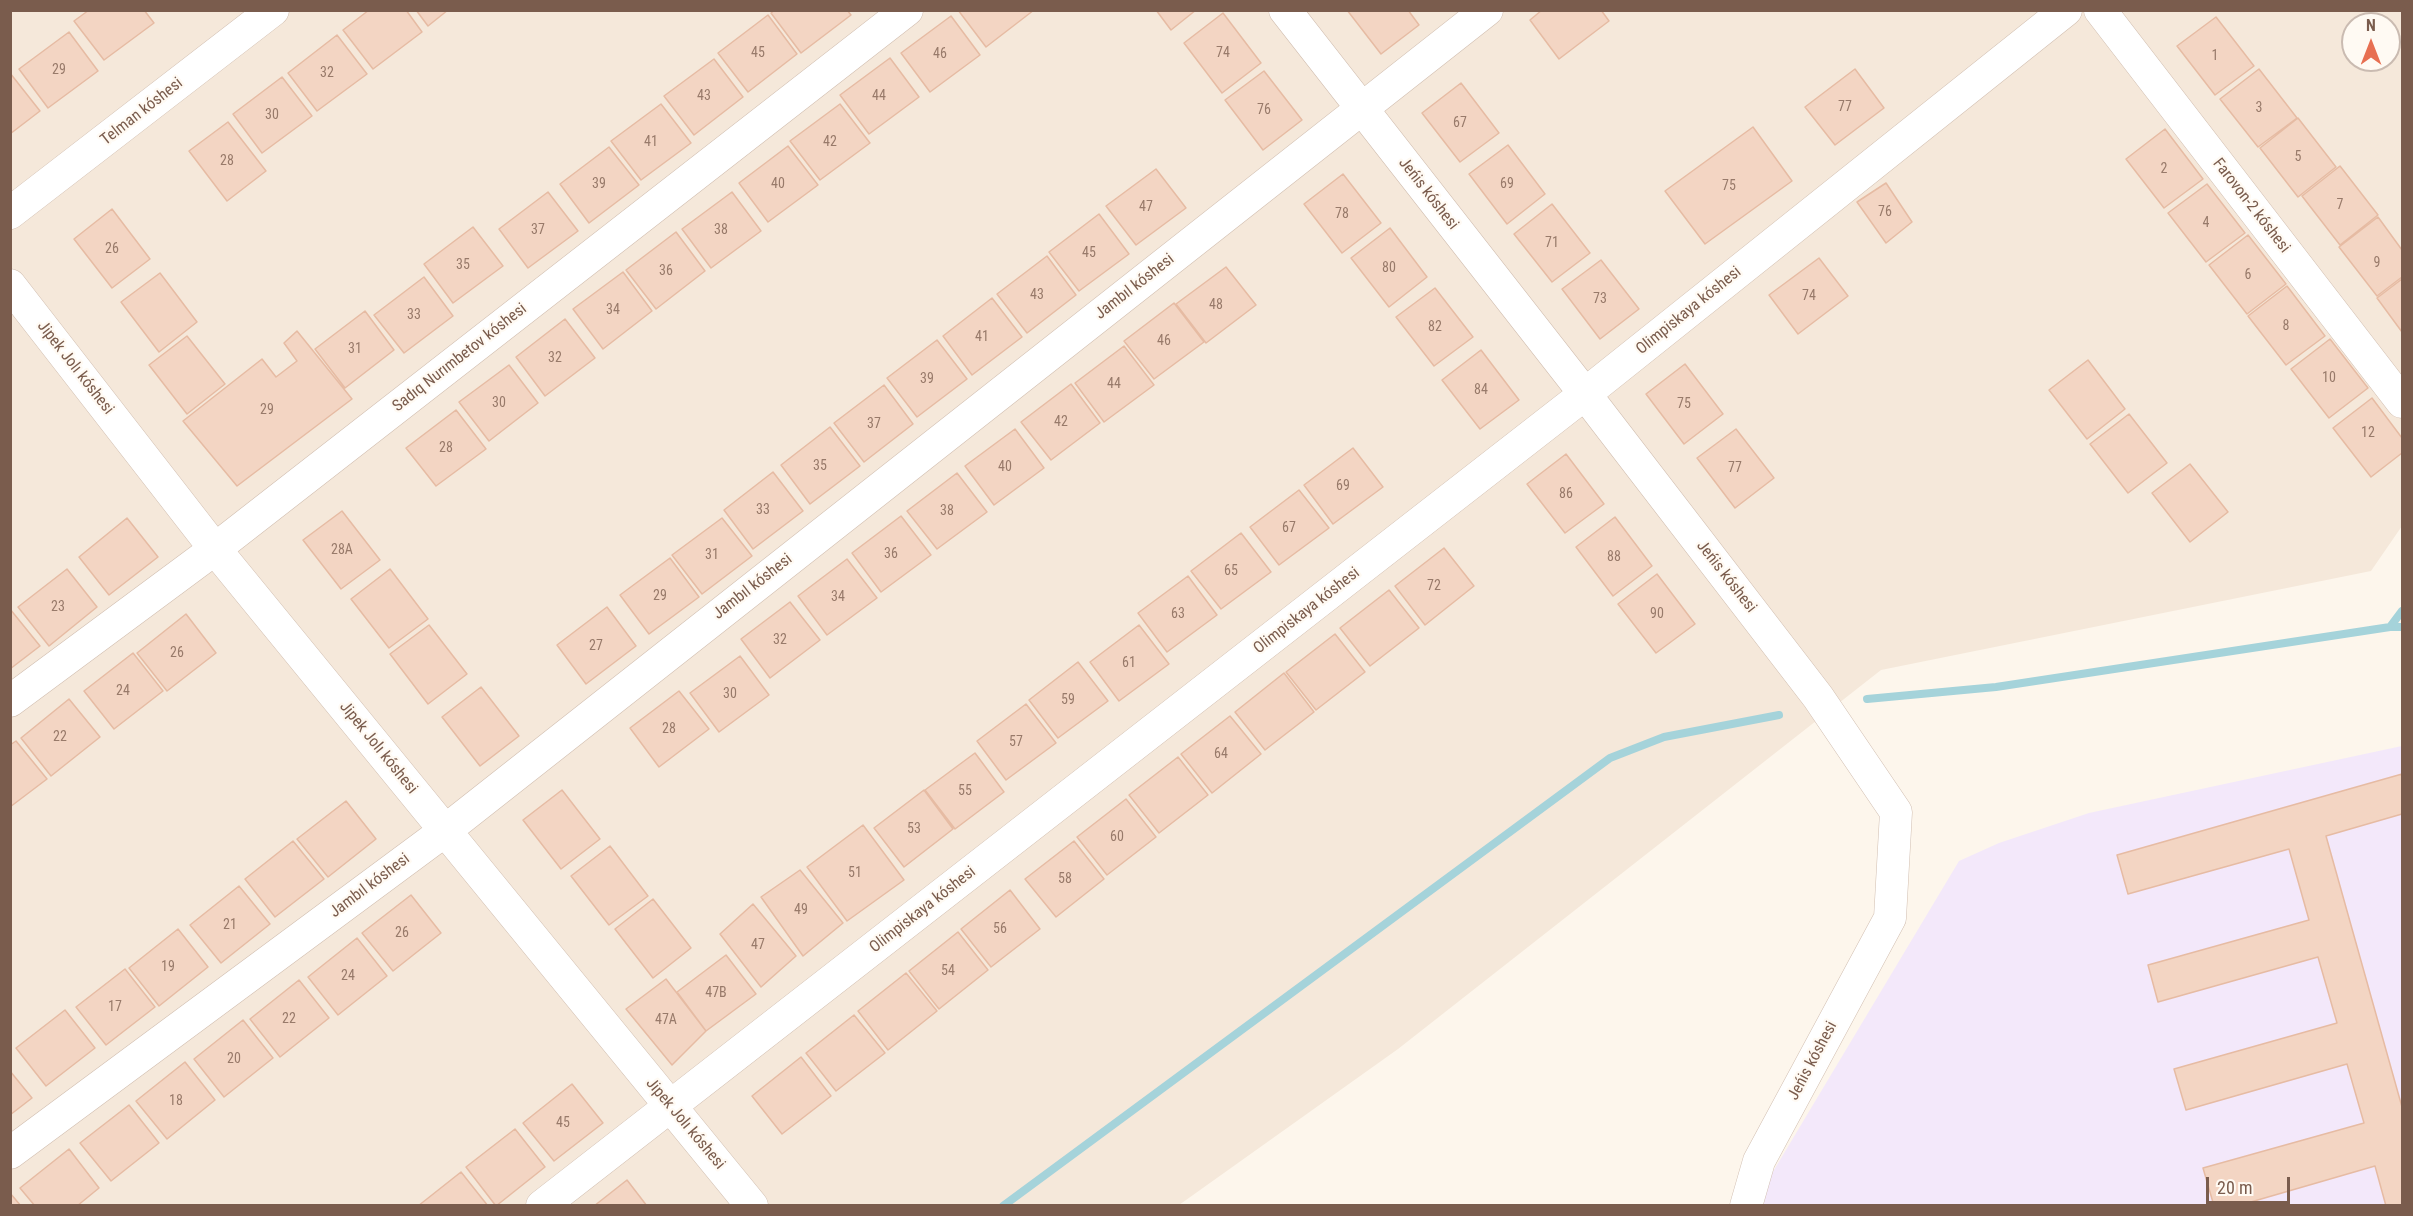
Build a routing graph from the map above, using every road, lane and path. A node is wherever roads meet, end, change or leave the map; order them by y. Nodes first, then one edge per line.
1 (273, 10) edge
2 (907, 10) edge
3 (1285, 10) edge
4 (1487, 10) edge
5 (2066, 10) edge
6 (2100, 10) edge
7 (1362, 108) junction
8 (10, 213) edge
9 (10, 285) edge
10 (1585, 394) junction
11 (2403, 402) edge
12 (215, 549) junction
13 (10, 701) edge
14 (446, 830) junction
15 (670, 1107) junction
16 (10, 1153) edge
17 (542, 1206) edge
18 (752, 1206) edge
19 (1746, 1206) edge

1 - 8 street, Telman kóshesi
2 - 12 street, Sadıq Nurımbetov kóshesi
3 - 7 street, Jeńis kóshesi
4 - 7 street, Jambıl kóshesi
5 - 10 street, Olimpiskaya kóshesi
6 - 11 street, Farovon-2 kóshesi
7 - 10 street, Jeńis kóshesi
7 - 14 street, Jambıl kóshesi
9 - 12 street, Jipek Jolı kóshesi
10 - 15 street, Olimpiskaya kóshesi
10 - 19 street, Jeńis kóshesi
12 - 13 street, Sadıq Nurımbetov kóshesi
12 - 14 street, Jipek Jolı kóshesi
14 - 15 street, Jipek Jolı kóshesi
14 - 16 street, Jambıl kóshesi
15 - 17 street, Olimpiskaya kóshesi
15 - 18 street, Jipek Jolı kóshesi

